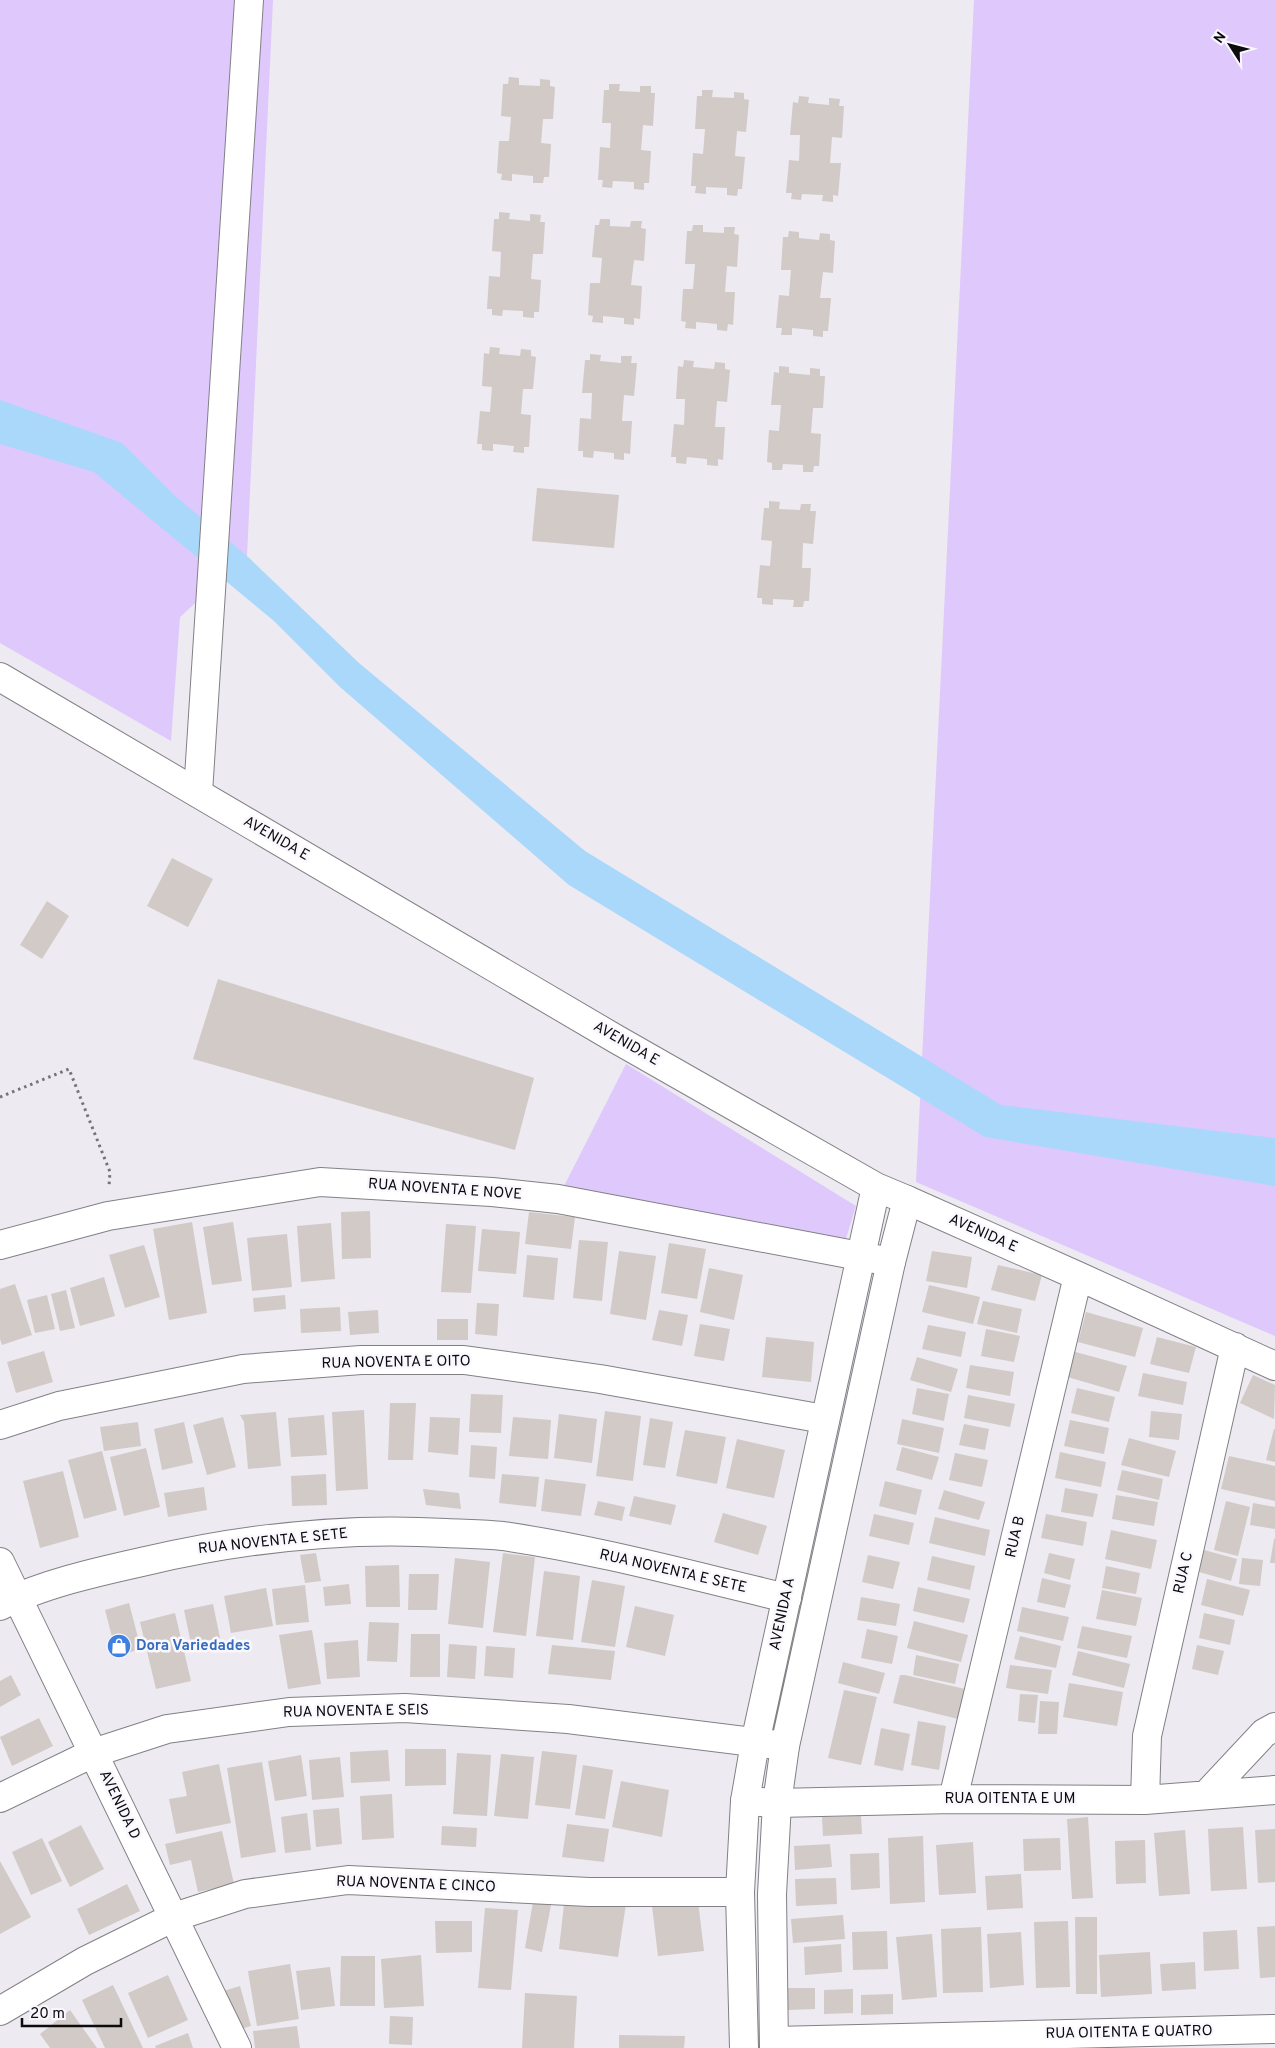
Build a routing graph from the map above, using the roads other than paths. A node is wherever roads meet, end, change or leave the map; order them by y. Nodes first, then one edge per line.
1 (250, 0) edge
2 (0, 677) edge
3 (198, 793) junction
4 (876, 1187) junction
5 (907, 1200) junction
6 (0, 1245) edge
7 (860, 1257) junction
8 (891, 1262) junction
9 (1078, 1276) junction
10 (1235, 1347) junction
11 (1275, 1366) edge
12 (824, 1419) junction
13 (0, 1425) edge
14 (0, 1562) edge
15 (787, 1598) junction
16 (8, 1601) edge
17 (1275, 1727) edge
18 (755, 1743) junction
19 (785, 1746) junction
20 (93, 1753) junction
21 (1275, 1790) edge
22 (1207, 1794) junction
23 (0, 1798) edge
24 (953, 1799) junction
25 (1145, 1800) junction
26 (746, 1801) junction
27 (777, 1803) junction
28 (740, 1892) junction
29 (174, 1917) junction
30 (0, 2011) edge
31 (1275, 2029) edge
32 (774, 2045) edge
33 (236, 2048) edge
34 (744, 2048) edge

1 - 3 street
2 - 3 street, AVENIDA E
3 - 4 street, AVENIDA E
4 - 5 street, AVENIDA E
4 - 7 street, AVENIDA A
5 - 8 street, AVENIDA A
5 - 9 street, AVENIDA E
6 - 7 street, RUA NOVENTA E NOVE
7 - 8 street, RUA NOVENTA E NOVE
7 - 12 street, AVENIDA A
8 - 19 street, AVENIDA A
9 - 10 street, AVENIDA E
9 - 24 street, RUA B
10 - 11 street, AVENIDA E
10 - 25 street, RUA C
12 - 13 street, RUA NOVENTA E OITO
12 - 15 street, AVENIDA A
14 - 16 street, AVENIDA D
15 - 16 street, RUA NOVENTA E SETE
15 - 18 street, AVENIDA A
16 - 20 street, AVENIDA D
17 - 22 street
18 - 19 street, RUA NOVENTA E SEIS
18 - 20 street, RUA NOVENTA E SEIS
18 - 26 street, AVENIDA A
19 - 27 street, AVENIDA A
20 - 23 street, RUA NOVENTA E SEIS
20 - 29 street, AVENIDA D
21 - 22 street, RUA OITENTA E UM
22 - 25 street, RUA OITENTA E UM
24 - 25 street, RUA OITENTA E UM
24 - 27 street, RUA OITENTA E UM
26 - 27 street, RUA OITENTA E UM
26 - 28 street, AVENIDA A
27 - 32 street, AVENIDA A
28 - 29 street, RUA NOVENTA E CINCO
28 - 34 street, AVENIDA A
29 - 30 street, RUA NOVENTA E CINCO
29 - 33 street, AVENIDA D
31 - 32 street, RUA OITENTA E QUATRO

